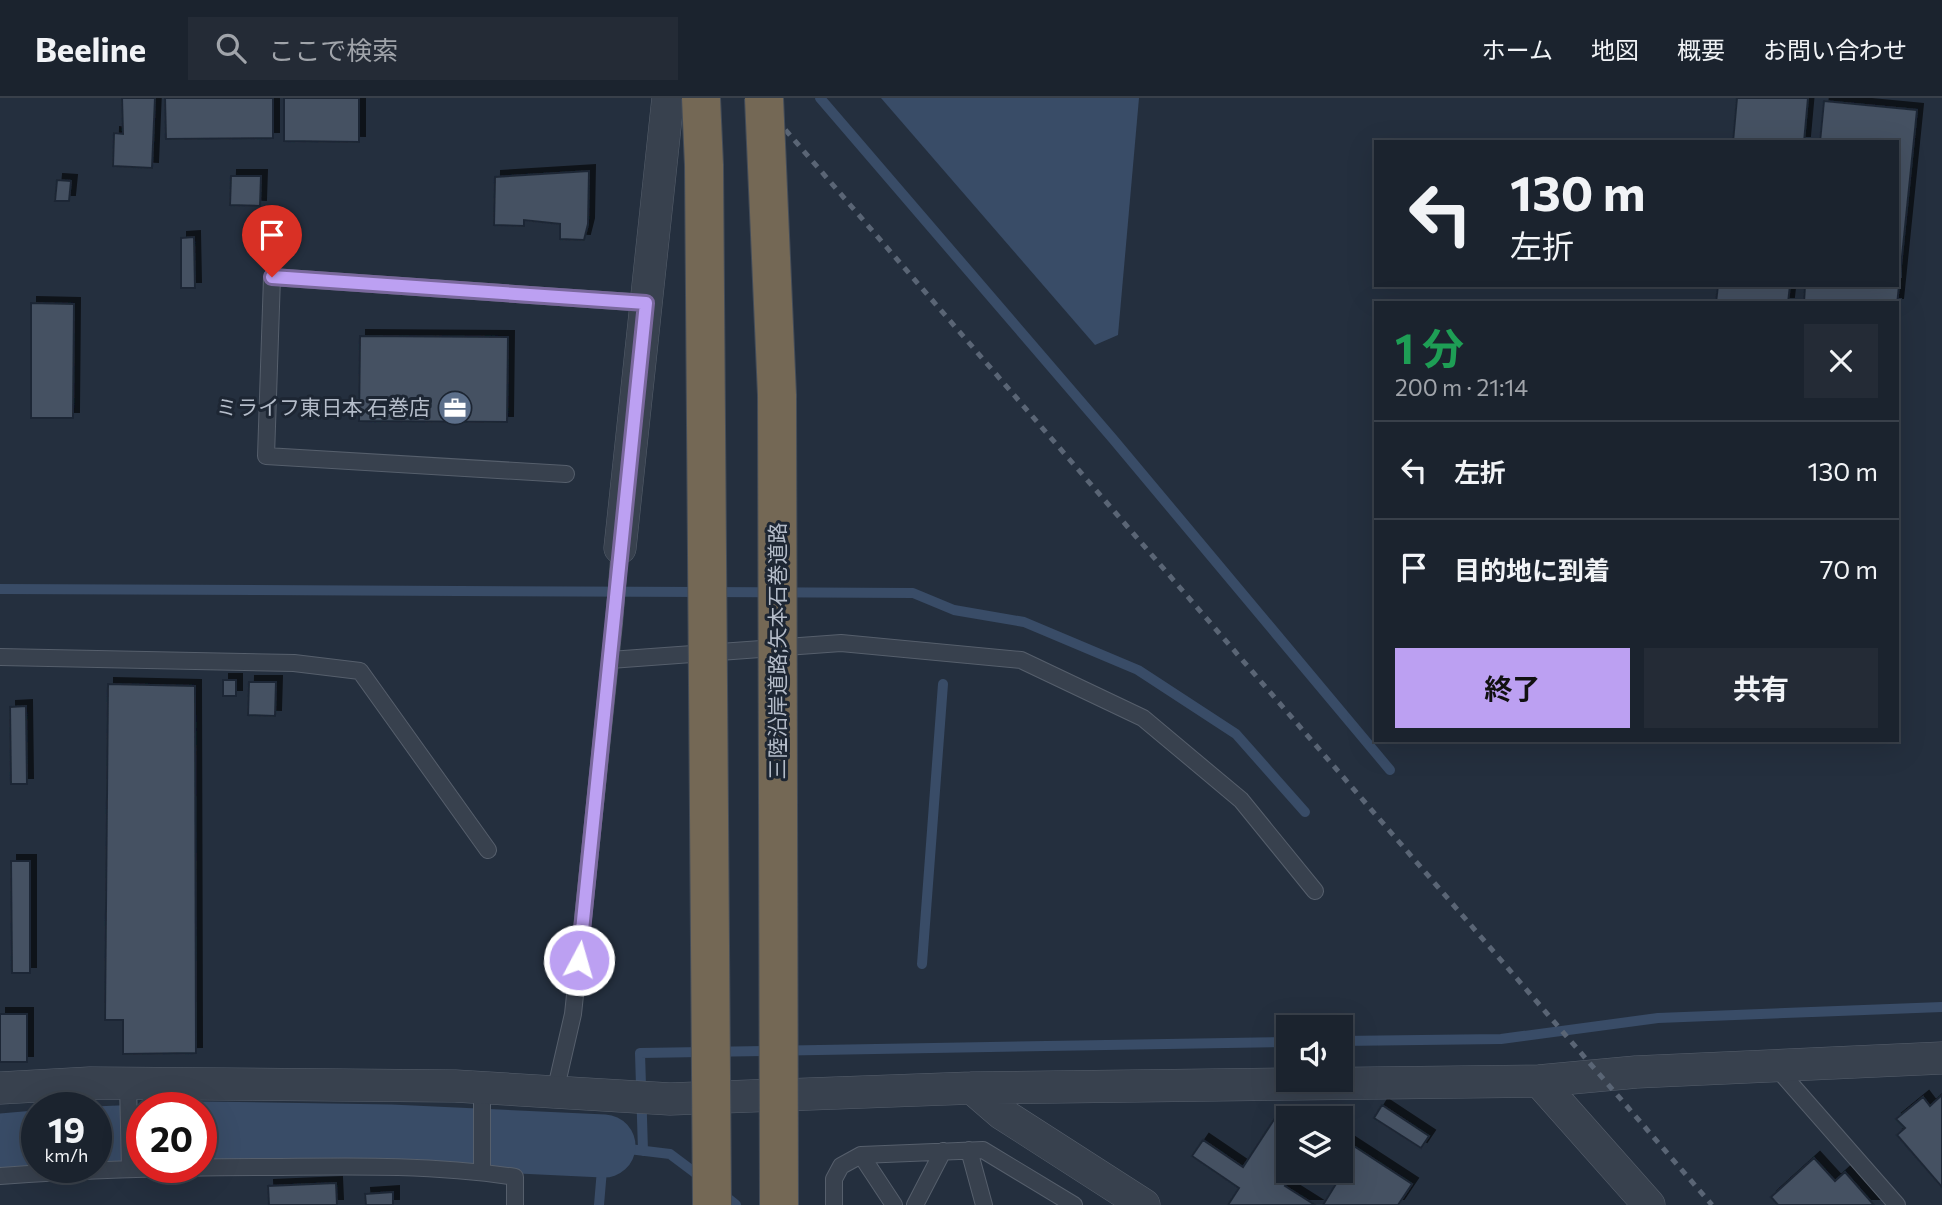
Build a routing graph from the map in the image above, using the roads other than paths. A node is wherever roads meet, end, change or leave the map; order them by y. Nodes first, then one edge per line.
1 (668, 98) edge
2 (701, 98) edge
3 (764, 98) edge
4 (646, 303) junction
5 (566, 474) dead end
6 (620, 548) joint
7 (0, 657) edge
8 (610, 660) junction
9 (488, 850) dead end
10 (1315, 891) dead end
11 (1942, 1058) edge
12 (1775, 1066) junction
13 (1539, 1081) junction
14 (128, 1085) junction
15 (0, 1088) edge
16 (972, 1088) junction
17 (482, 1089) junction
18 (128, 1092) edge
19 (555, 1092) junction
20 (968, 1150) junction
21 (943, 1152) junction
22 (861, 1155) junction
23 (217, 1167) edge
24 (482, 1172) junction
25 (21, 1173) edge
26 (0, 1176) edge
27 (515, 1205) edge
28 (712, 1205) edge
29 (779, 1205) edge
30 (834, 1205) edge
31 (894, 1205) edge
32 (915, 1205) edge
33 (984, 1205) edge
34 (1074, 1205) edge
35 (1144, 1205) edge
36 (1649, 1205) edge
37 (1897, 1205) edge

1 - 4 street
2 - 28 highway, bridge
3 - 29 highway, 三陸沿岸道路;矢本石巻道路, bridge
4 - 5 lane
4 - 6 street
6 - 8 lane
7 - 9 lane
8 - 10 lane
8 - 19 lane
11 - 12 street
12 - 13 street
12 - 37 lane
13 - 16 street
13 - 36 street
14 - 15 street
14 - 17 street
14 - 18 lane
16 - 19 street
16 - 35 street
17 - 19 street
17 - 24 lane
20 - 21 lane
20 - 33 lane
20 - 34 lane
21 - 22 lane
21 - 32 lane
22 - 30 lane
22 - 31 lane
23 - 24 lane
24 - 27 lane
25 - 26 lane

